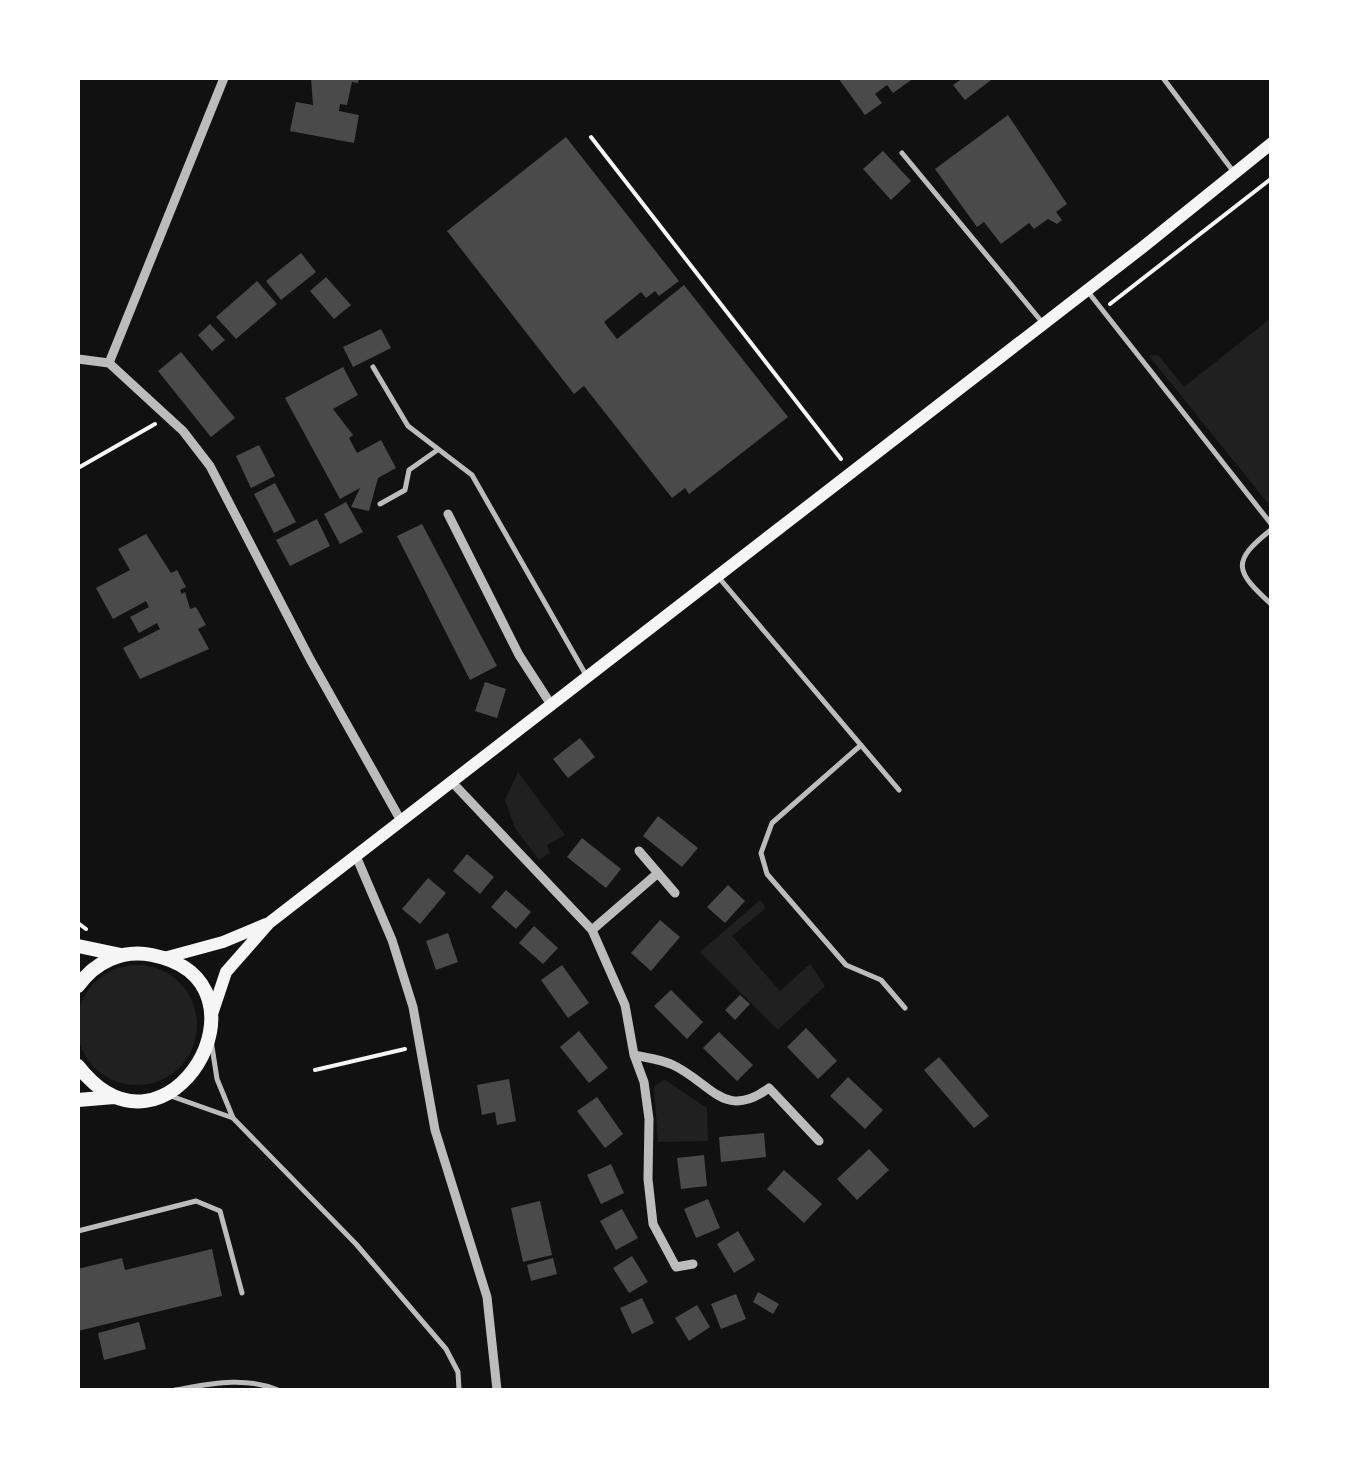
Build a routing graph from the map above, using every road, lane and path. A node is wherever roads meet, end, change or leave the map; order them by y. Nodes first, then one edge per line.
1 (224, 78) edge
2 (1163, 78) edge
3 (591, 137) dead end
4 (1272, 143) edge
5 (902, 153) dead end
6 (1234, 173) junction
7 (1272, 178) edge
8 (1087, 291) junction
9 (1102, 310) junction
10 (1044, 324) junction
11 (78, 360) edge
12 (109, 363) junction
13 (373, 367) dead end
14 (168, 417) junction
15 (436, 451) junction
16 (78, 468) edge
17 (850, 471) junction
18 (380, 504) dead end
19 (448, 514) dead end
20 (1272, 527) edge
21 (716, 574) junction
22 (1272, 606) edge
23 (586, 675) junction
24 (550, 703) junction
25 (861, 745) junction
26 (451, 780) junction
27 (899, 790) dead end
28 (400, 819) junction
29 (639, 851) dead end
30 (356, 856) junction
31 (658, 872) junction
32 (676, 893) dead end
33 (78, 923) edge
34 (269, 923) junction
35 (592, 930) junction
36 (89, 932) dead end
37 (78, 946) edge
38 (120, 955) junction
39 (164, 958) junction
40 (78, 986) edge
41 (905, 1008) dead end
42 (211, 1017) junction
43 (210, 1038) junction
44 (420, 1046) junction
45 (634, 1055) junction
46 (78, 1066) edge
47 (315, 1070) dead end
48 (165, 1094) junction
49 (120, 1097) junction
50 (78, 1100) edge
51 (233, 1118) junction
52 (818, 1141) dead end
53 (78, 1231) edge
54 (693, 1264) dead end
55 (242, 1293) dead end
56 (247, 1382) junction
57 (174, 1390) edge
58 (248, 1390) edge
59 (278, 1390) edge
60 (459, 1390) edge
61 (496, 1390) edge

1 - 12 street
2 - 6 lane
3 - 17 path
4 - 6 main road
5 - 10 lane
6 - 8 main road
7 - 9 path
8 - 9 lane
8 - 10 main road
9 - 20 lane
10 - 17 main road
11 - 12 street
12 - 14 street
13 - 15 lane
14 - 16 path
14 - 28 street
15 - 18 lane
15 - 23 lane
17 - 21 main road
19 - 24 street
20 - 22 lane
21 - 23 main road
21 - 25 lane
23 - 24 main road
24 - 26 main road
25 - 27 lane
25 - 41 lane
26 - 28 main road
26 - 35 street
28 - 30 main road
29 - 31 street
30 - 34 main road
30 - 44 street
31 - 32 street
31 - 35 street
33 - 36 path
34 - 39 main road
34 - 42 main road
35 - 45 street
37 - 38 main road
38 - 39 main road
38 - 40 main road
39 - 42 main road
42 - 43 main road
43 - 48 main road
43 - 51 lane
44 - 47 path
44 - 61 street
45 - 52 street
45 - 54 street
46 - 49 main road
48 - 49 main road
48 - 51 lane
49 - 50 main road
51 - 60 lane
53 - 55 lane
56 - 57 lane
56 - 58 lane
56 - 59 lane

